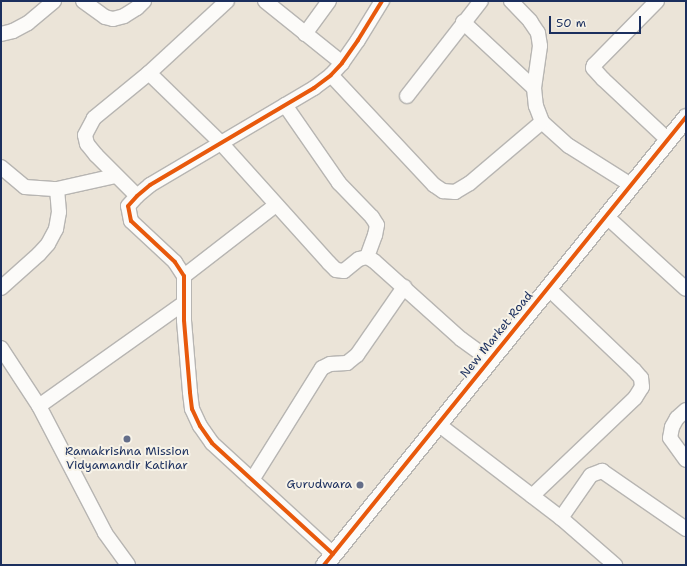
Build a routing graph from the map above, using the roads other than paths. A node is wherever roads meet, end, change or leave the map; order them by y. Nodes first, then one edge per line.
1 (54, 1) edge
2 (83, 1) edge
3 (144, 1) edge
4 (227, 1) edge
5 (265, 1) edge
6 (329, 1) edge
7 (382, 1) edge
8 (481, 1) edge
9 (511, 1) edge
10 (657, 1) edge
11 (463, 22) junction
12 (1, 34) edge
13 (305, 34) junction
14 (342, 63) junction
15 (149, 73) junction
16 (331, 75) junction
17 (534, 88) junction
18 (408, 96) dead end
19 (285, 105) junction
20 (686, 118) edge
21 (542, 122) junction
22 (668, 140) junction
23 (221, 143) junction
24 (1, 167) edge
25 (115, 176) junction
26 (631, 185) junction
27 (57, 189) junction
28 (136, 196) junction
29 (276, 205) junction
30 (606, 216) junction
31 (367, 257) junction
32 (184, 276) junction
33 (1, 288) edge
34 (404, 288) junction
35 (548, 288) junction
36 (686, 289) edge
37 (184, 303) junction
38 (1, 348) edge
39 (490, 360) junction
40 (40, 406) junction
41 (686, 410) edge
42 (438, 424) junction
43 (686, 460) edge
44 (252, 480) junction
45 (532, 496) junction
46 (561, 518) junction
47 (686, 529) edge
48 (329, 559) edge
49 (128, 565) edge
50 (615, 565) edge

1 - 12 street
2 - 3 street
4 - 15 street
5 - 13 street
6 - 13 street
7 - 14 street
8 - 11 street
9 - 17 street
10 - 22 street
11 - 17 street
11 - 18 street
13 - 14 street
14 - 16 street
15 - 23 street
15 - 25 street
16 - 19 street
16 - 21 street
17 - 21 street
19 - 23 street
19 - 31 street
20 - 22 street, New Market Road
21 - 26 street
22 - 26 street, New Market Road
23 - 28 street
23 - 29 street
24 - 27 street
25 - 27 street
25 - 28 street
26 - 30 street, New Market Road
27 - 33 street
28 - 32 street
29 - 31 street
29 - 32 street
30 - 35 street, New Market Road
30 - 36 street
31 - 34 street
32 - 37 street
34 - 39 street
34 - 44 street
35 - 39 street, New Market Road
35 - 45 street
37 - 40 street
37 - 44 street
38 - 40 street
39 - 42 street, New Market Road
40 - 49 street
41 - 43 street
42 - 45 street
42 - 48 street, New Market Road
44 - 48 street
45 - 46 street
46 - 47 street
46 - 50 street

